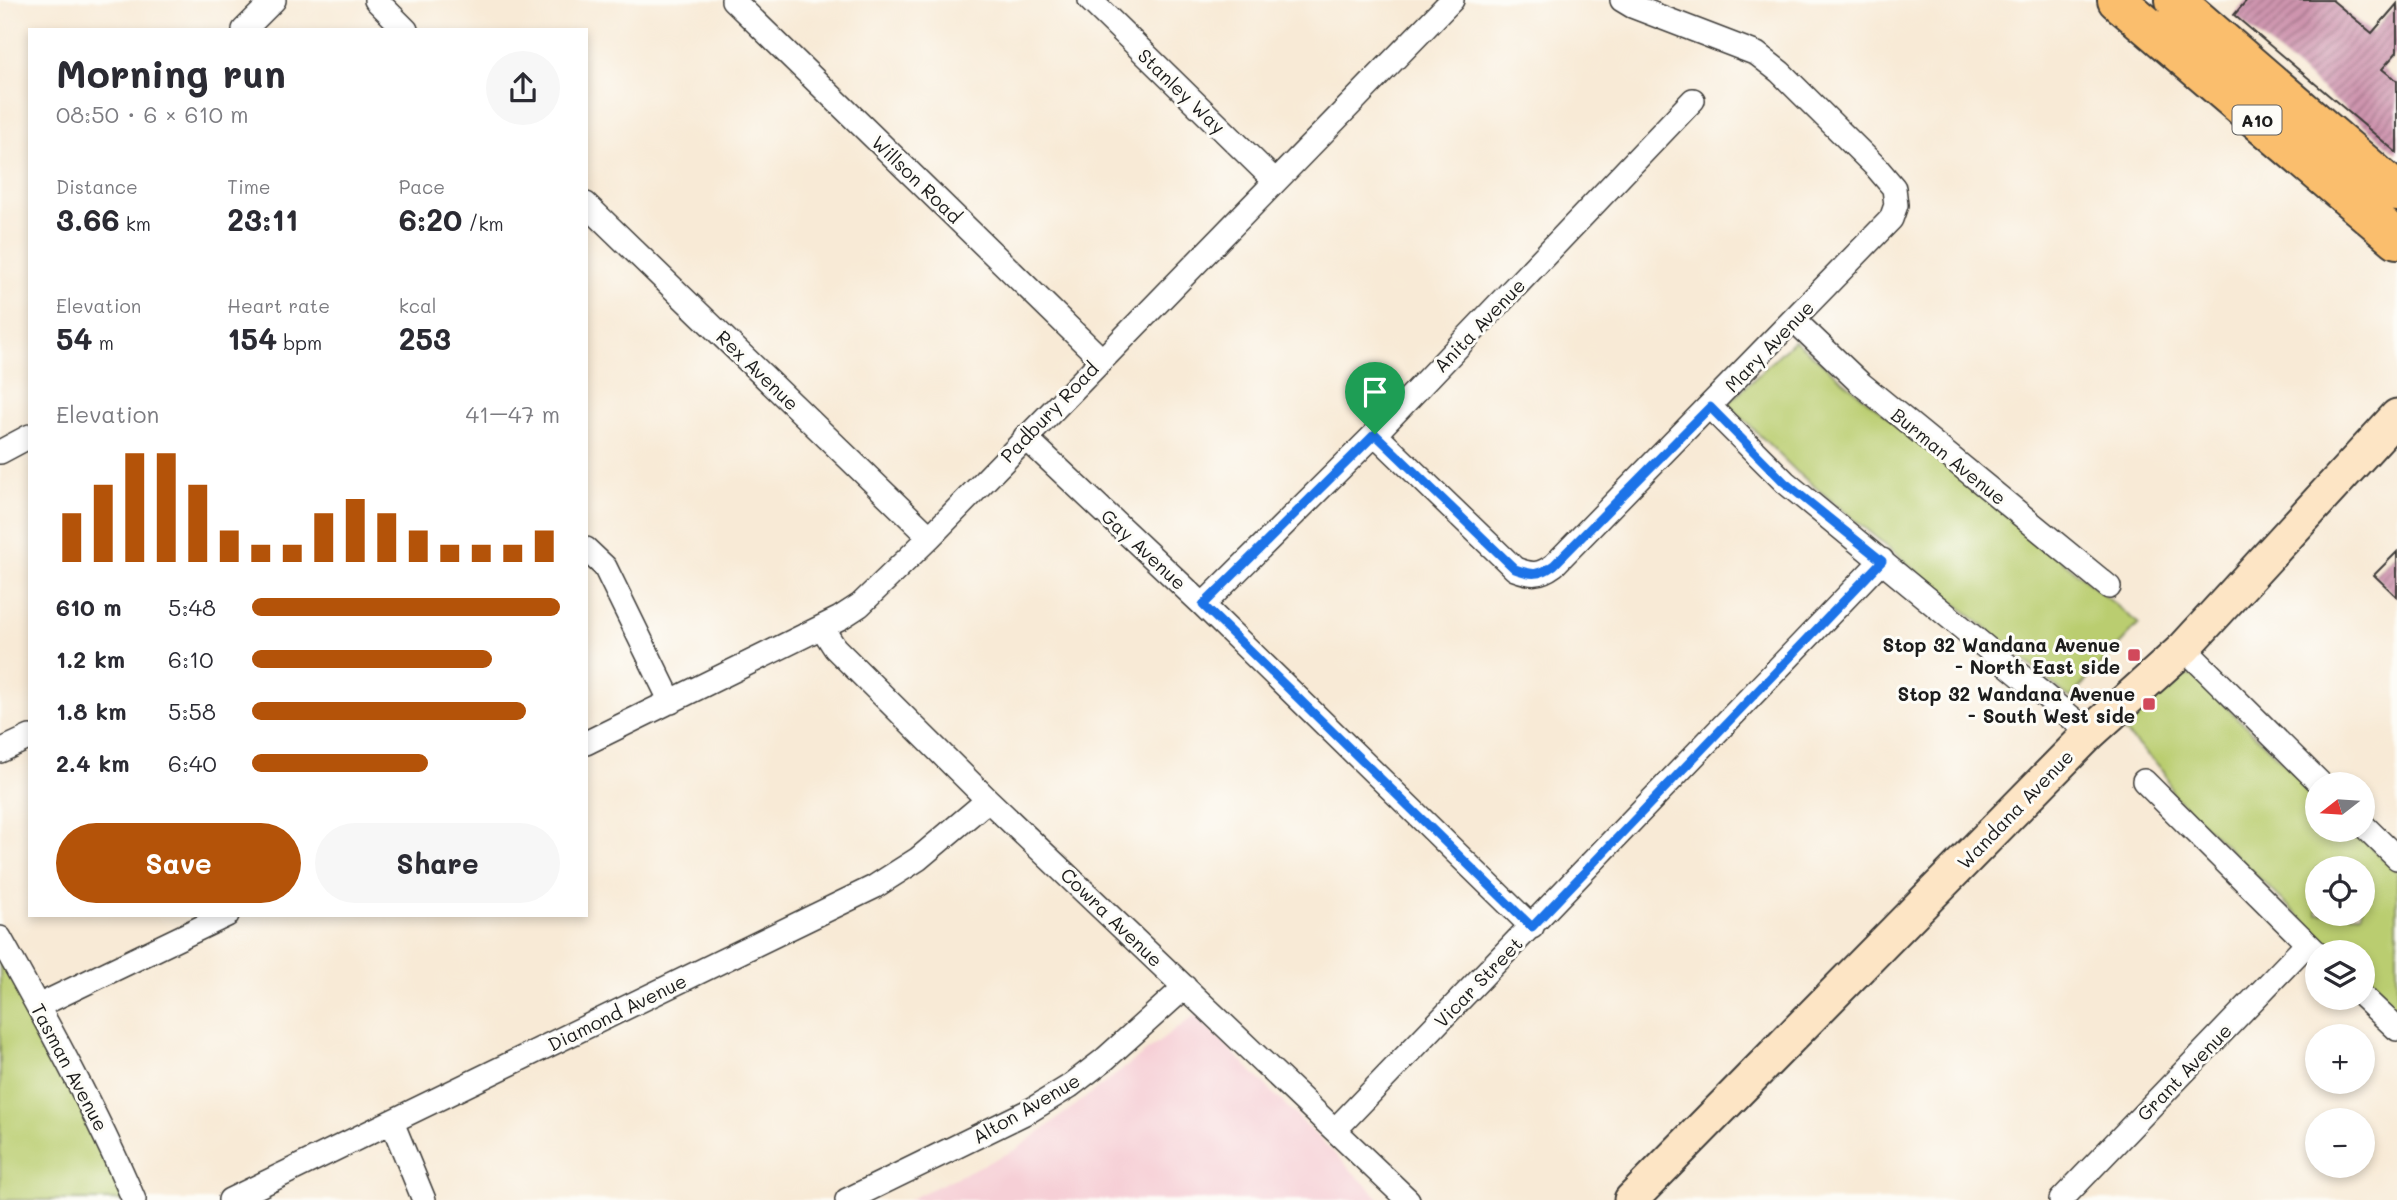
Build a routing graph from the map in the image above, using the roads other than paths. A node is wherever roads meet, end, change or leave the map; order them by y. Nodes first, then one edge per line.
1 (274, 0) edge
2 (376, 0) edge
3 (733, 0) edge
4 (1090, 0) edge
5 (1622, 0) edge
6 (2117, 0) edge
7 (2175, 0) edge
8 (1448, 2) edge
9 (246, 28) edge
10 (404, 28) edge
11 (1693, 100) dead end
12 (1275, 181) junction
13 (2397, 192) edge
14 (588, 206) edge
15 (2397, 239) edge
16 (1794, 320) junction
17 (1101, 359) junction
18 (1710, 407) junction
19 (2397, 416) edge
20 (1375, 434) junction
21 (28, 437) edge
22 (1025, 437) junction
23 (0, 452) edge
24 (930, 537) junction
25 (588, 551) edge
26 (1882, 561) junction
27 (2109, 587) dead end
28 (1203, 605) junction
29 (822, 628) junction
30 (2184, 648) junction
31 (671, 702) junction
32 (2090, 733) junction
33 (28, 738) edge
34 (588, 742) edge
35 (0, 751) edge
36 (2309, 772) edge
37 (2144, 781) dead end
38 (988, 800) junction
39 (2375, 836) edge
40 (2396, 856) edge
41 (223, 917) edge
42 (1532, 927) junction
43 (0, 938) edge
44 (2305, 941) edge
45 (2305, 955) edge
46 (1185, 987) junction
47 (38, 1006) junction
48 (2375, 1008) edge
49 (2397, 1029) edge
50 (392, 1122) junction
51 (1335, 1130) junction
52 (2064, 1199) edge
53 (134, 1200) edge
54 (230, 1200) edge
55 (424, 1200) edge
56 (847, 1200) edge
57 (1408, 1200) edge
58 (1632, 1200) edge

1 - 9 street
2 - 10 street
3 - 17 street, Willson Road
4 - 12 street, Stanley Way
5 - 16 street, Mary Avenue
6 - 15 highway, A10
7 - 13 highway, A10
8 - 12 street, Padbury Road
11 - 20 street, Anita Avenue
12 - 17 street, Padbury Road
14 - 24 street, Rex Avenue
16 - 18 street, Mary Avenue
16 - 27 street, Burman Avenue
17 - 22 street, Padbury Road
18 - 20 street, Mary Avenue
18 - 26 street
19 - 30 street, Wandana Avenue
20 - 28 street, Anita Avenue
21 - 23 street
22 - 24 street, Padbury Road
22 - 28 street, Gay Avenue
24 - 29 street, Padbury Road
25 - 31 street
26 - 32 street
26 - 42 street, Vicar Street
28 - 42 street, Gay Avenue
29 - 31 street, Padbury Road
29 - 38 street, Cowra Avenue
30 - 32 street, Wandana Avenue
30 - 36 street
31 - 34 street, Padbury Road
32 - 58 street, Wandana Avenue
33 - 35 street
37 - 44 street
38 - 46 street, Cowra Avenue
38 - 50 street, Diamond Avenue
39 - 40 street
41 - 47 street
42 - 51 street, Vicar Street
43 - 47 street, Tasman Avenue
45 - 52 street, Grant Avenue
46 - 51 street, Cowra Avenue
46 - 56 street, Alton Avenue
47 - 53 street, Tasman Avenue
48 - 49 street
50 - 54 street, Diamond Avenue
50 - 55 street
51 - 57 street, Cowra Avenue

